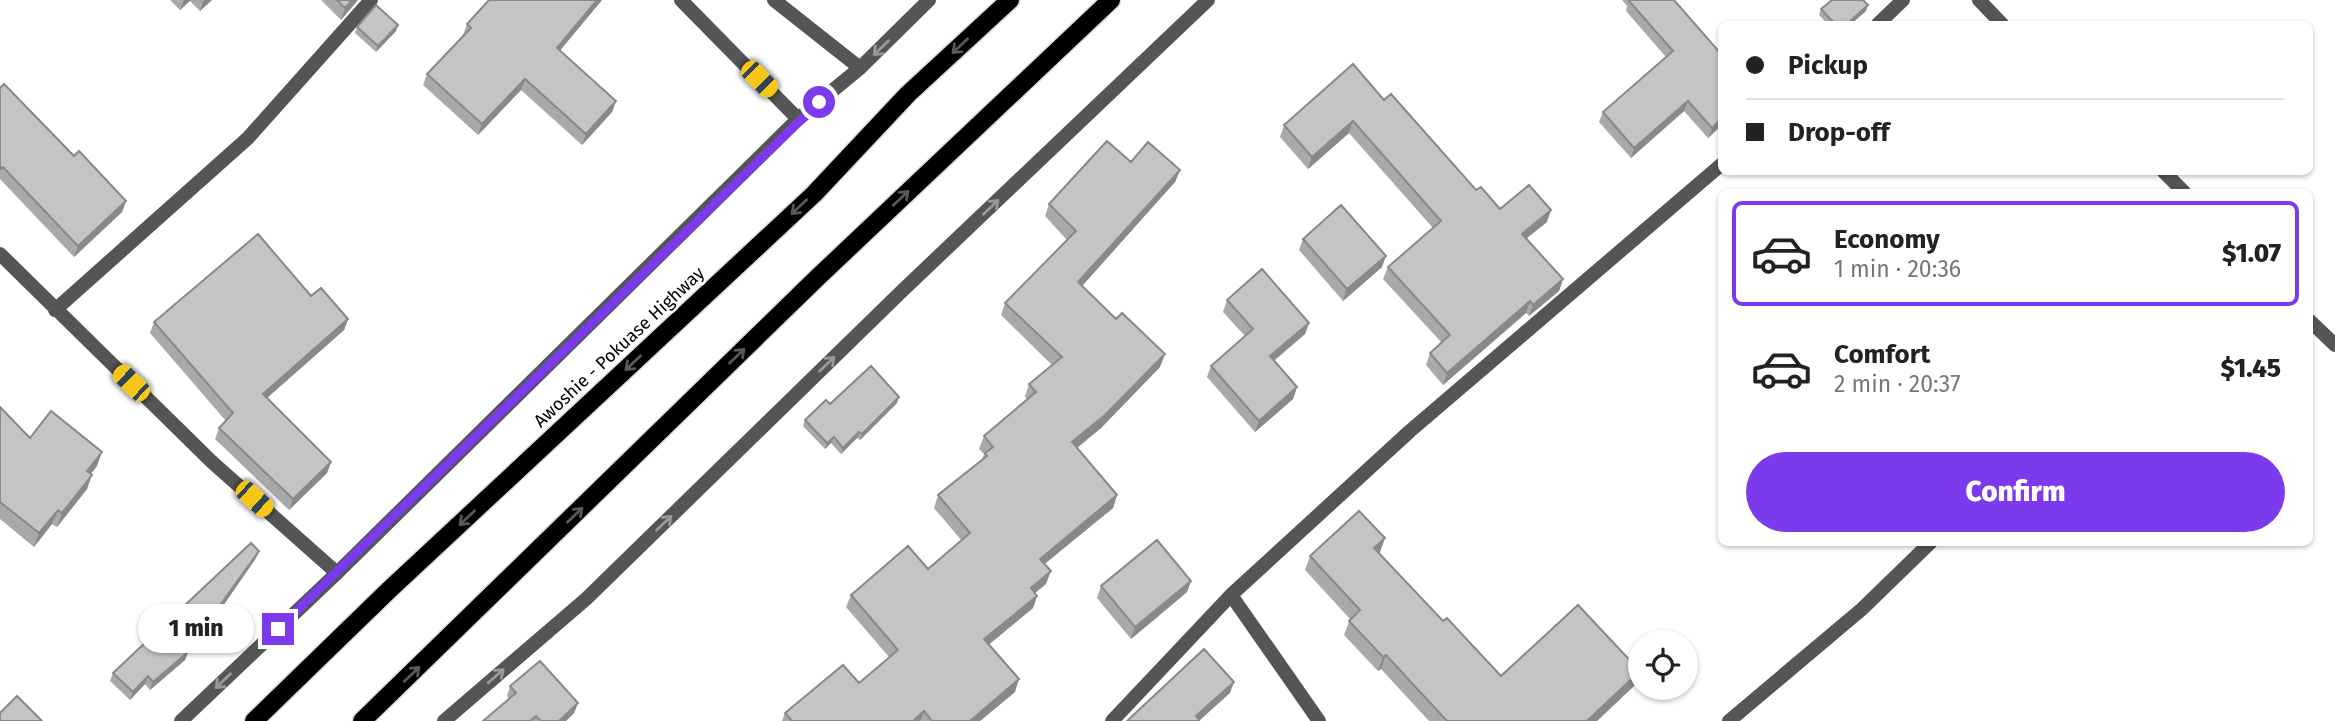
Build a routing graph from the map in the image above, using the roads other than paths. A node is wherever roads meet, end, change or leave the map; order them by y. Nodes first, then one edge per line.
1 (371, 0) edge
2 (681, 0) edge
3 (774, 0) edge
4 (929, 0) edge
5 (1010, 0) edge
6 (1111, 0) edge
7 (1208, 0) edge
8 (1903, 0) edge
9 (1979, 0) edge
10 (1881, 21) edge
11 (1999, 21) edge
12 (860, 68) junction
13 (799, 119) junction
14 (1718, 167) edge
15 (2167, 175) edge
16 (2181, 189) edge
17 (0, 254) edge
18 (55, 310) junction
19 (2313, 324) edge
20 (2335, 345) edge
21 (1927, 546) edge
22 (337, 573) junction
23 (1231, 595) junction
24 (181, 721) edge
25 (254, 721) edge
26 (362, 721) edge
27 (444, 721) edge
28 (1112, 721) edge
29 (1319, 721) edge
30 (1729, 721) edge

1 - 18 street
2 - 13 street
3 - 12 street
4 -> 12 street
5 -> 25 main road, Awoshie - Pokuase Highway
26 -> 6 main road
27 -> 7 street
8 - 10 street
9 - 11 street
12 - 13 street
13 - 22 street
14 - 23 street
15 - 16 street
17 - 18 street
18 - 22 street
19 - 20 street
21 - 30 street
22 -> 24 street
23 - 28 street
23 - 29 street

